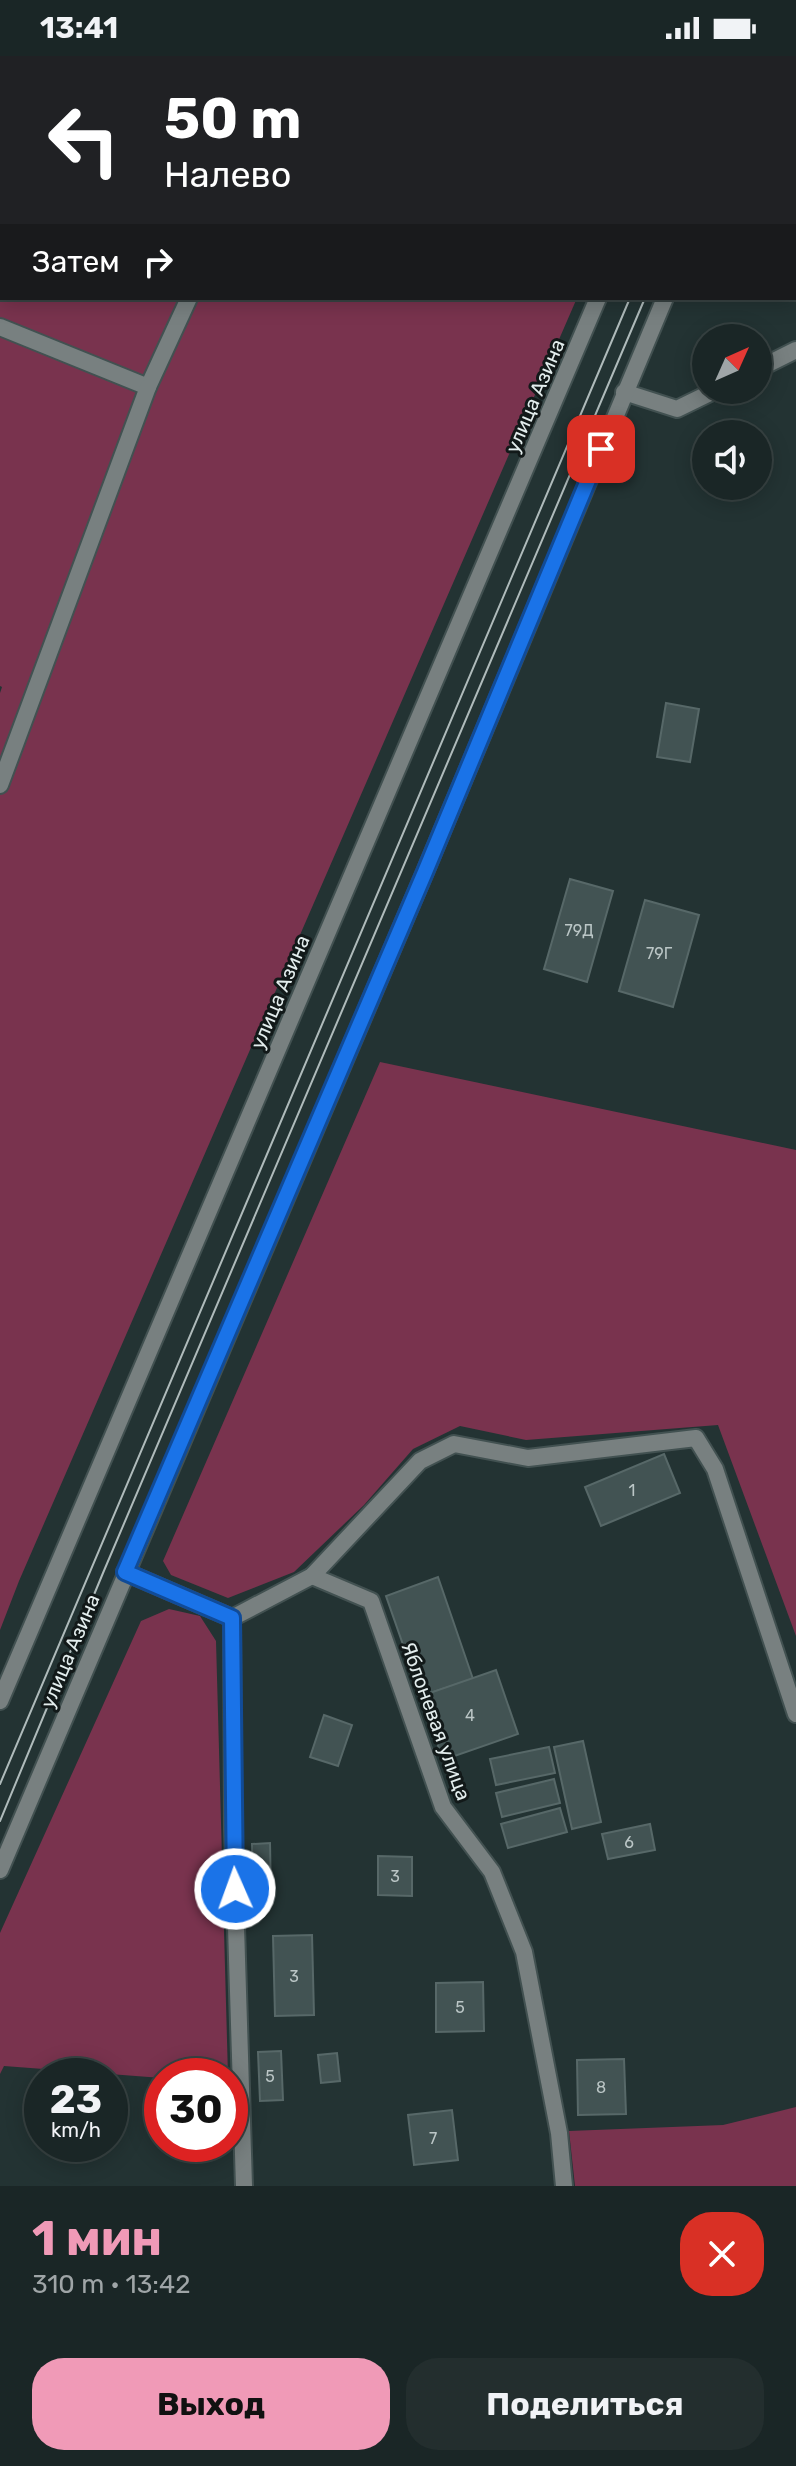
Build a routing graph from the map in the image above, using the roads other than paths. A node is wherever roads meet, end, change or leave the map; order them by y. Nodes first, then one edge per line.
1 (188, 300) edge
2 (597, 300) edge
3 (664, 300) edge
4 (0, 327) edge
5 (796, 350) edge
6 (772, 362) edge
7 (148, 387) junction
8 (624, 392) junction
9 (692, 402) edge
10 (0, 785) edge
11 (125, 1572) junction
12 (312, 1576) junction
13 (232, 1618) junction
14 (0, 1701) edge
15 (796, 1714) edge
16 (0, 1870) edge
17 (244, 2186) edge
18 (564, 2186) edge

1 - 7 street
2 - 14 street, улица Азина
3 - 8 street, улица Азина
4 - 7 street
5 - 6 street
7 - 10 street
8 - 9 street
8 - 11 street, улица Азина
11 - 13 street
11 - 16 street, улица Азина
12 - 13 street
12 - 15 street
12 - 18 street, Яблоневая улица
13 - 17 street

